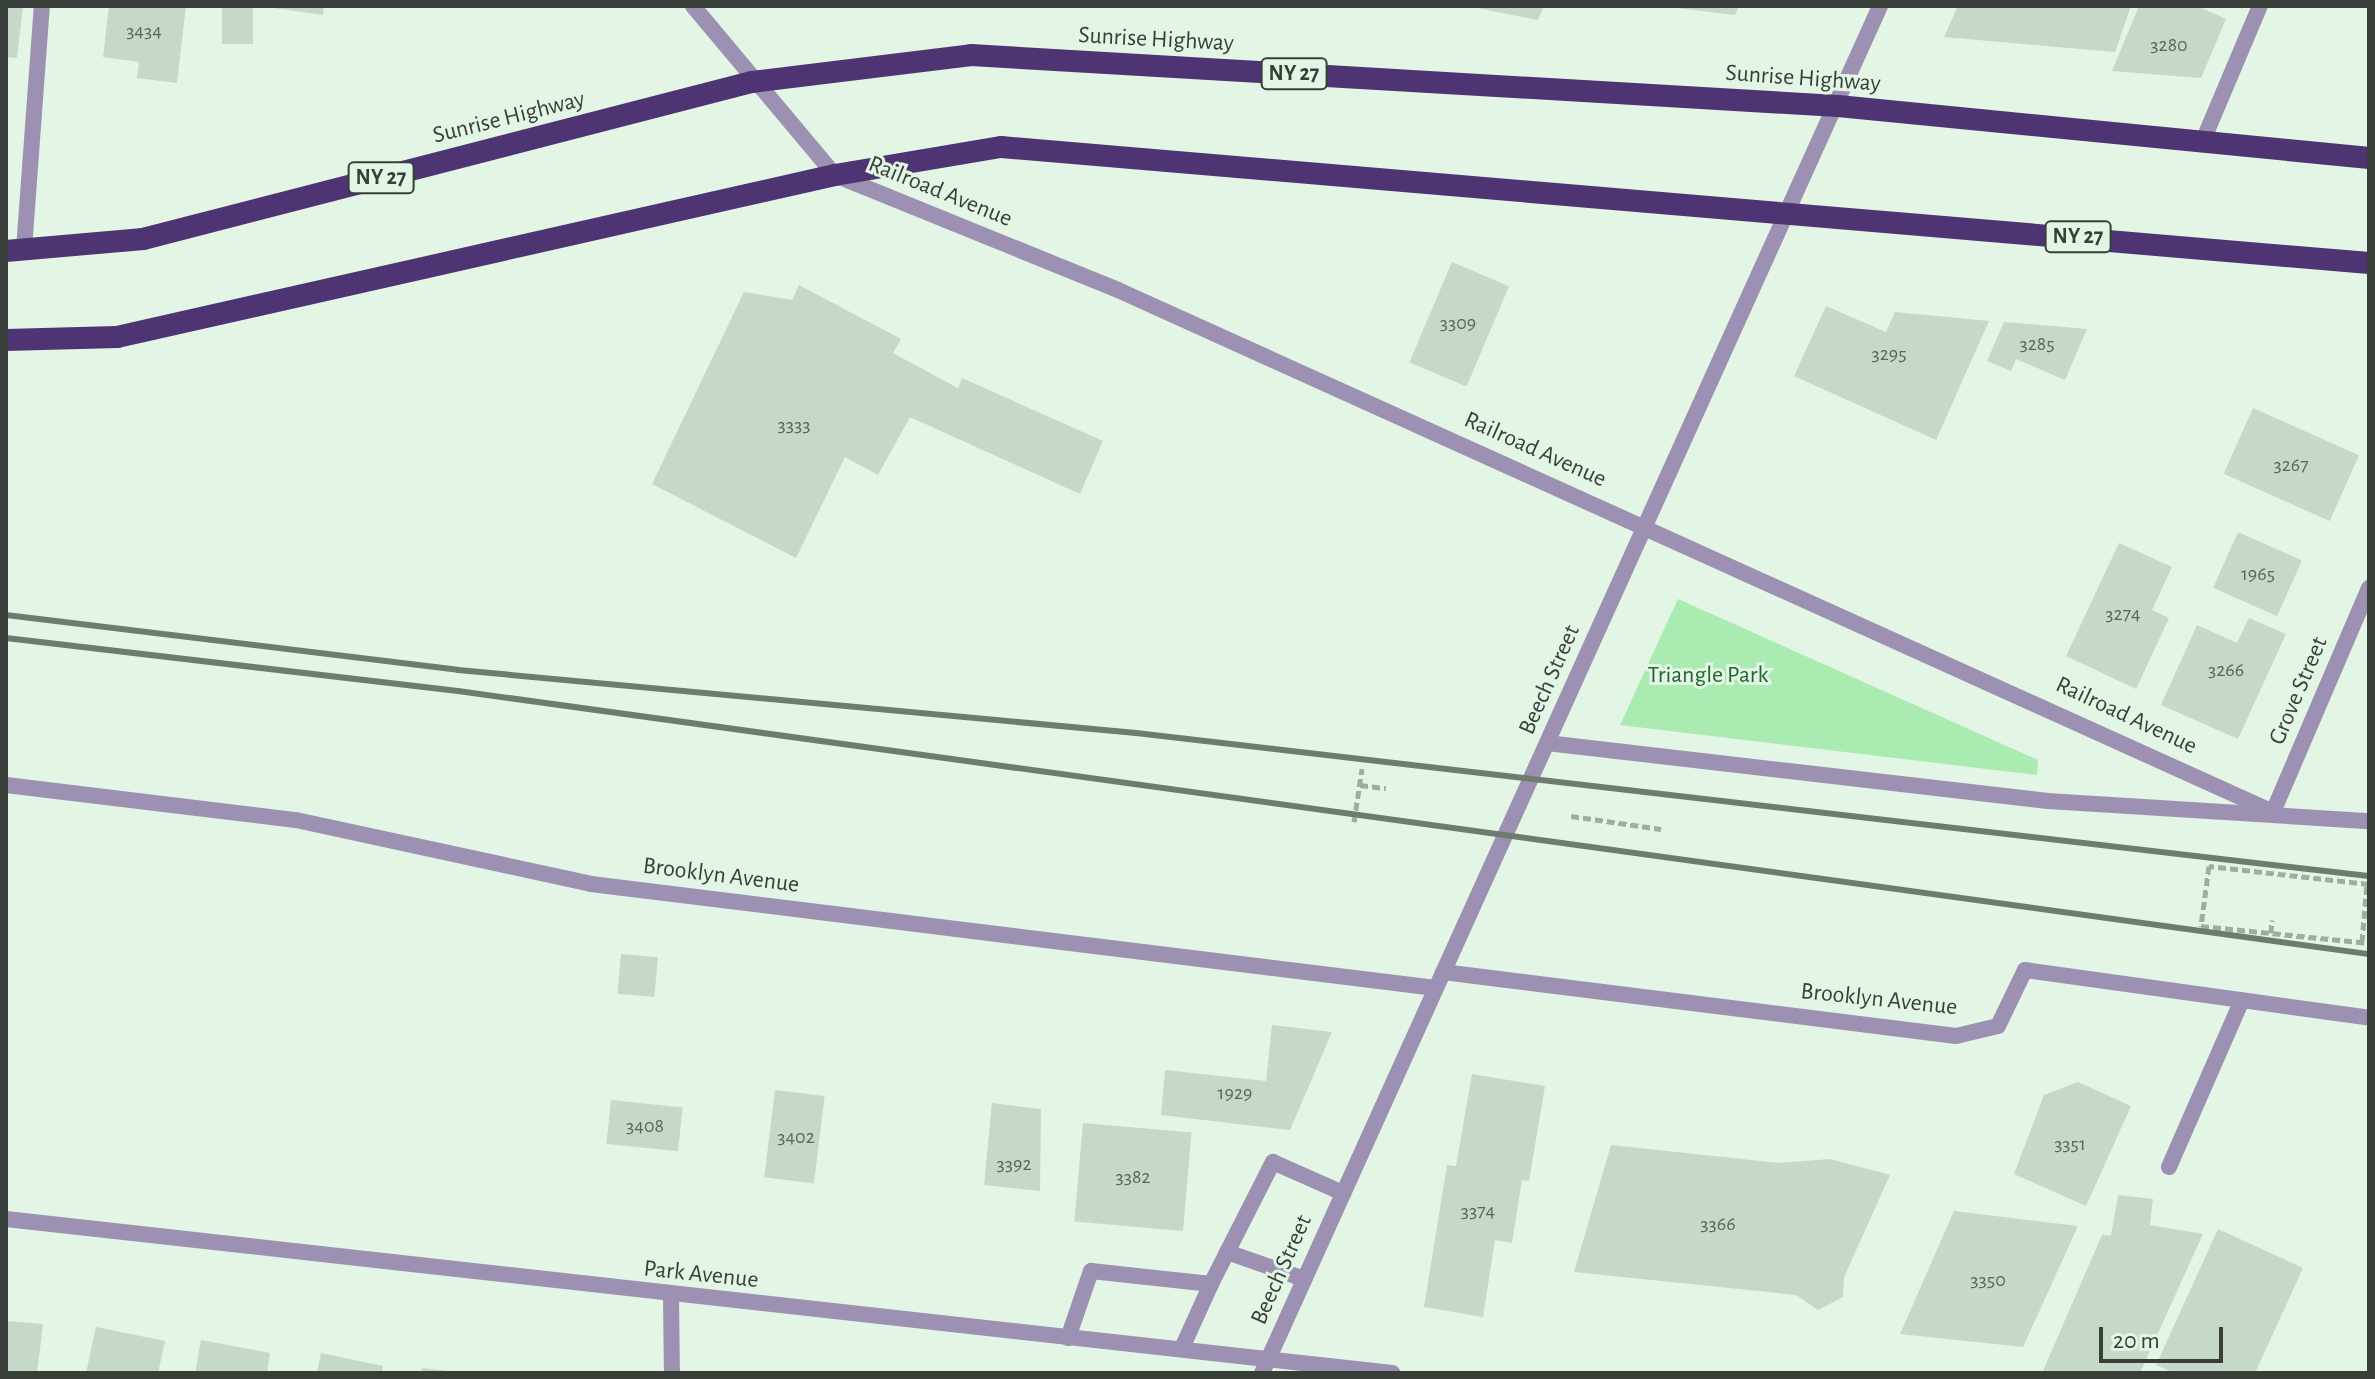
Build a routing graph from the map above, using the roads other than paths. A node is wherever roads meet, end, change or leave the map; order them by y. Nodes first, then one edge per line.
1 (42, 6) edge
2 (693, 6) edge
3 (1880, 6) edge
4 (2260, 6) edge
5 (752, 82) junction
6 (1838, 106) junction
7 (2202, 143) junction
8 (2369, 158) edge
9 (835, 175) junction
10 (1787, 211) junction
11 (15, 250) edge
12 (2369, 263) edge
13 (6, 340) edge
14 (1646, 526) junction
15 (2369, 588) edge
16 (1547, 743) junction
17 (6, 785) edge
18 (2273, 812) junction
19 (2369, 821) edge
20 (1439, 980) junction
21 (2242, 1000) junction
22 (2369, 1018) edge
23 (2169, 1167) dead end
24 (1343, 1193) junction
25 (6, 1219) edge
26 (1227, 1252) junction
27 (1304, 1279) junction
28 (1211, 1284) junction
29 (671, 1296) junction
30 (1068, 1338) junction
31 (1182, 1348) junction
32 (1265, 1366) edge
33 (672, 1373) edge
34 (1392, 1373) edge

1 - 11 street
2 - 5 street, Railroad Avenue
3 - 6 street, Beech Street
4 - 7 street
5 - 6 highway, Sunrise Highway / NY 27
5 - 9 street, Railroad Avenue
5 - 11 highway, Sunrise Highway / NY 27
6 - 7 highway, Sunrise Highway / NY 27
6 - 10 street, Beech Street
7 - 8 highway, Sunrise Highway / NY 27
9 - 10 highway, NY 27
9 - 13 highway, NY 27
9 - 14 street, Railroad Avenue
10 - 12 highway, NY 27
10 - 14 street, Beech Street
14 - 16 street, Beech Street
14 - 18 street, Railroad Avenue
15 - 18 street, Grove Street
16 - 18 street, Railroad Avenue
16 - 20 street, Beech Street
17 - 20 street, Brooklyn Avenue
18 - 19 street, Railroad Avenue
20 - 21 street, Brooklyn Avenue
20 - 24 street, Beech Street
21 - 22 street, Brooklyn Avenue
21 - 23 street
24 - 26 street
24 - 27 street, Beech Street
25 - 29 street, Park Avenue
26 - 27 street
26 - 28 street
27 - 32 street, Beech Street
28 - 30 street
28 - 31 street
29 - 30 street, Park Avenue
29 - 33 street
30 - 31 street, Park Avenue
31 - 32 street, Park Avenue
32 - 34 street, Park Avenue

